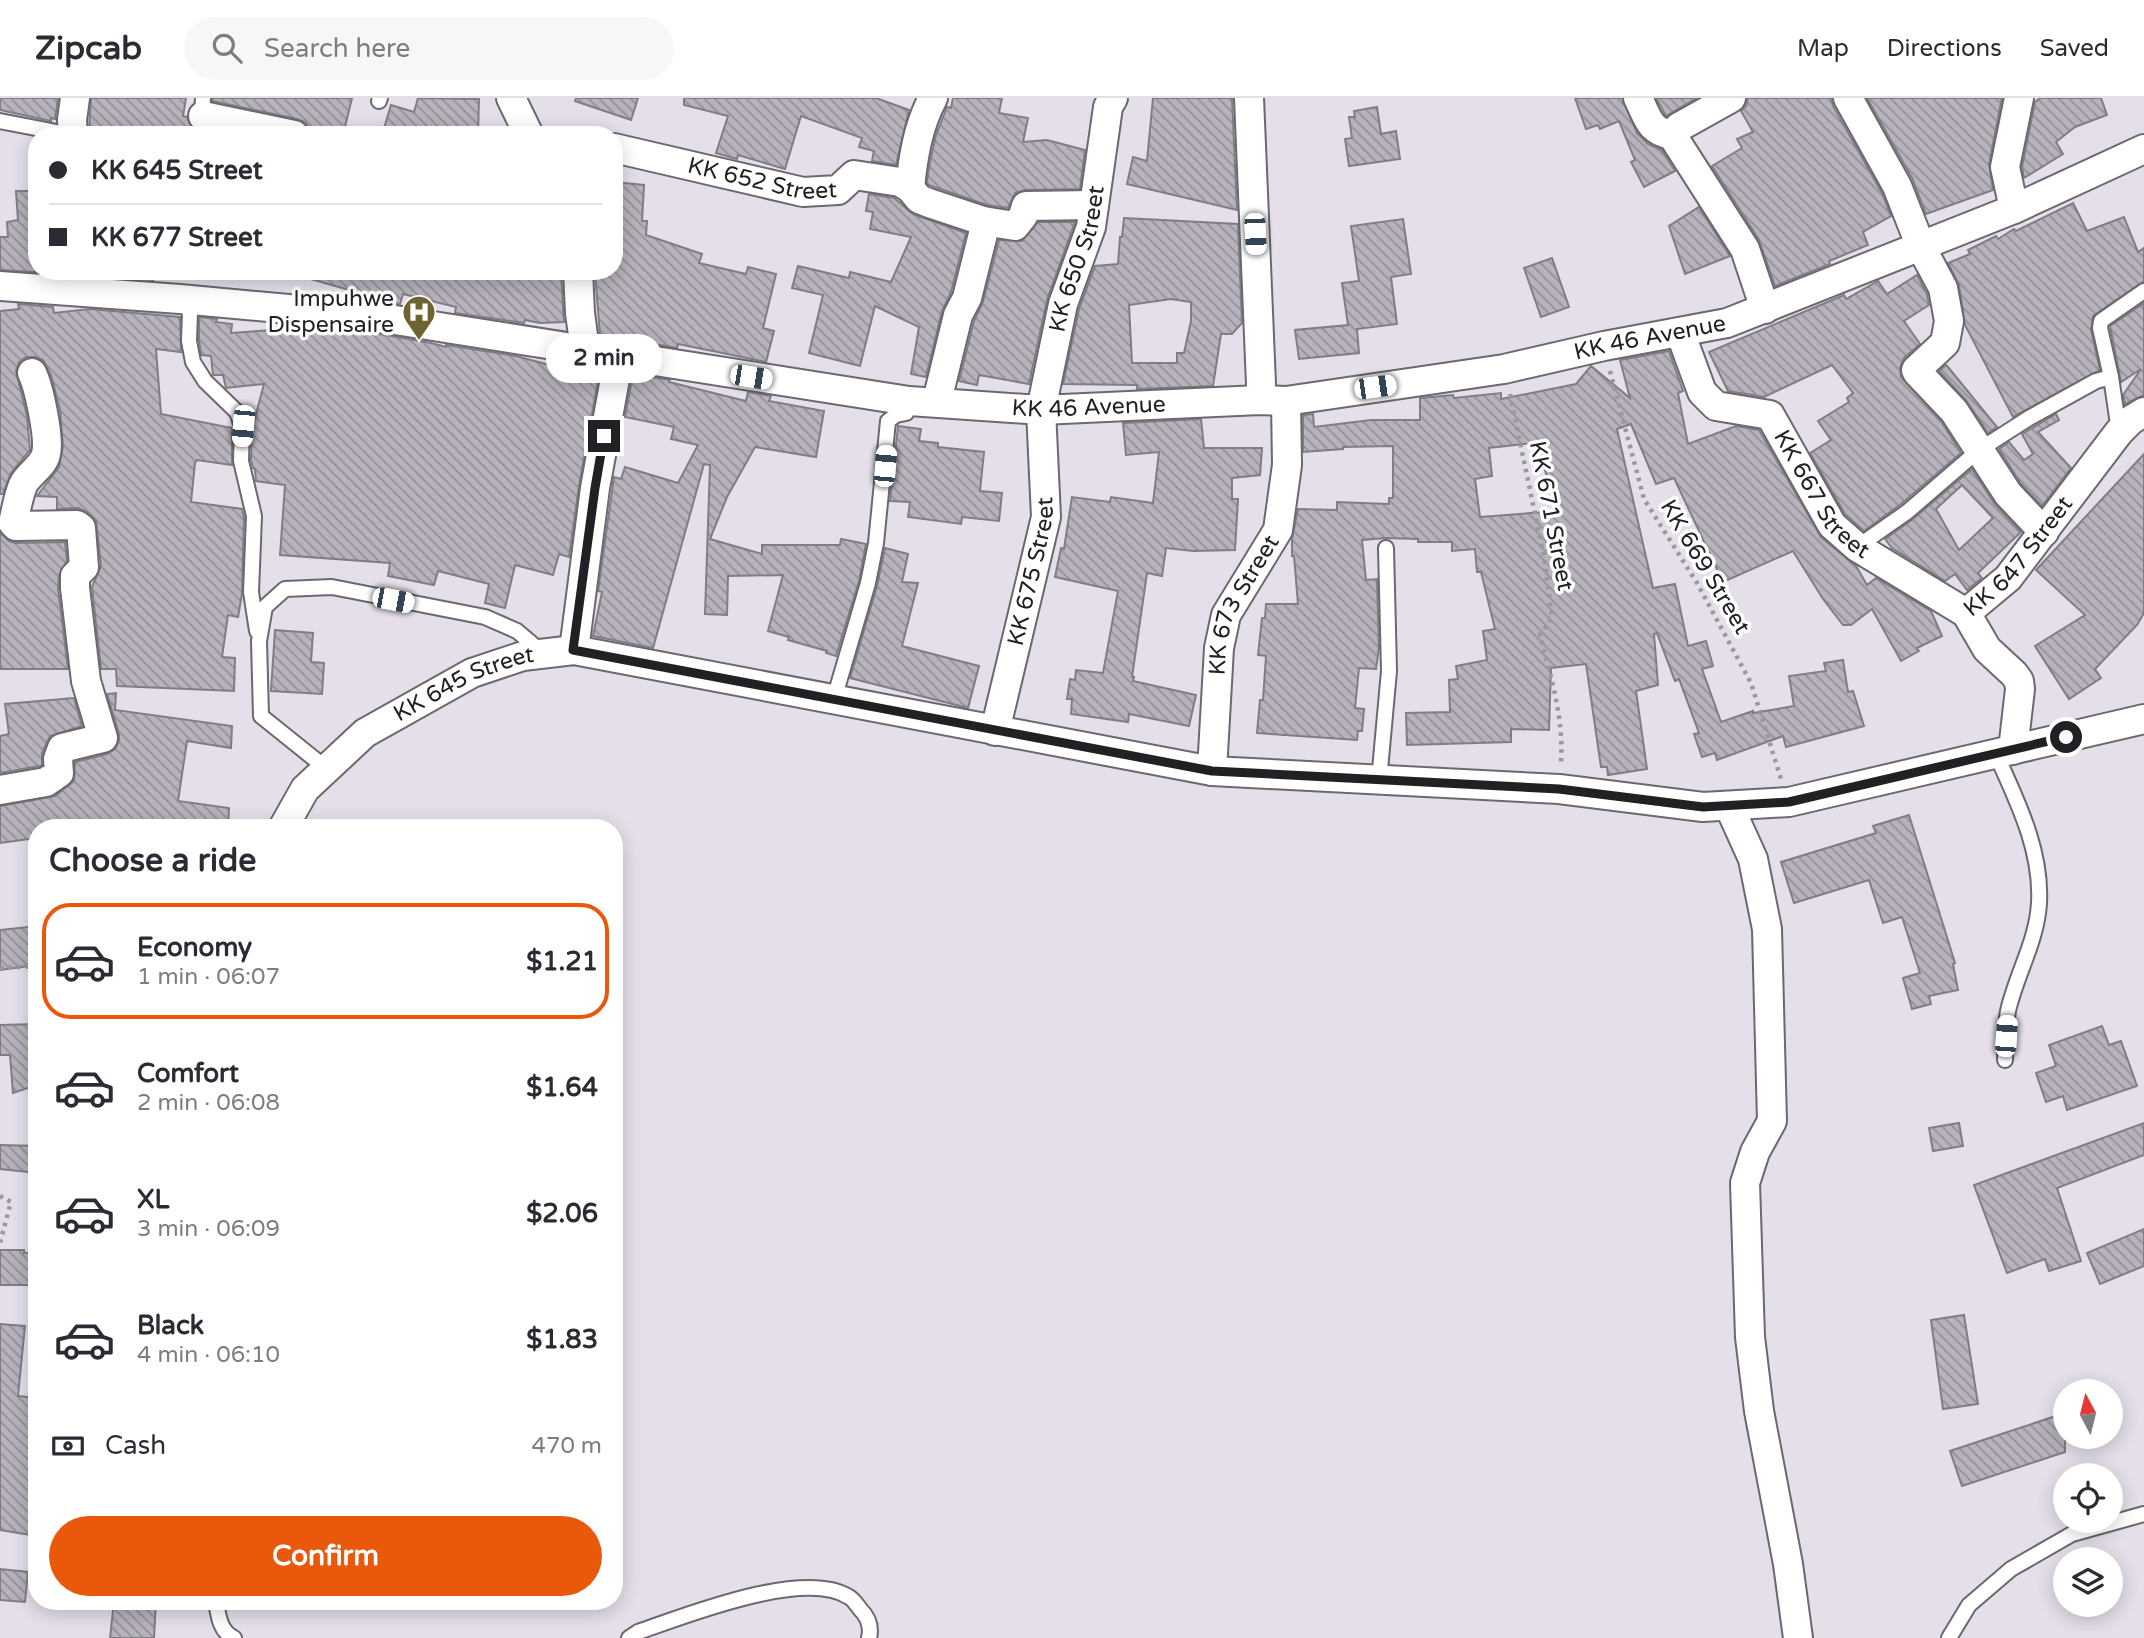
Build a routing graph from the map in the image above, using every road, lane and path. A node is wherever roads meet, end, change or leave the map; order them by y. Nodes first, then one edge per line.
1 (75, 98) edge
2 (511, 98) edge
3 (933, 98) edge
4 (1249, 98) edge
5 (1638, 98) edge
6 (1731, 98) edge
7 (1848, 98) edge
8 (2019, 98) edge
9 (1107, 101) edge
10 (202, 116) edge
11 (0, 121) edge
12 (28, 126) edge
13 (72, 126) edge
14 (250, 126) edge
15 (525, 126) edge
16 (1672, 135) junction
17 (2144, 149) edge
18 (623, 150) edge
19 (910, 188) junction
20 (1094, 205) junction
21 (2014, 209) junction
22 (983, 221) junction
23 (1921, 247) junction
24 (579, 280) edge
25 (66, 281) edge
26 (0, 286) edge
27 (2144, 291) edge
28 (180, 299) junction
29 (1765, 309) junction
30 (1680, 332) junction
31 (1604, 346) junction
32 (585, 349) junction
33 (619, 357) junction
34 (1504, 369) junction
35 (32, 373) dead end
36 (2111, 377) junction
37 (909, 401) junction
38 (937, 401) junction
39 (1273, 401) junction
40 (1041, 410) junction
41 (2144, 412) edge
42 (2119, 432) junction
43 (1979, 450) junction
44 (2044, 532) junction
45 (1857, 547) junction
46 (1386, 548) dead end
47 (1966, 613) junction
48 (259, 641) junction
49 (573, 650) junction
50 (544, 653) junction
51 (834, 699) junction
52 (2144, 719) edge
53 (996, 730) junction
54 (2005, 752) junction
55 (327, 769) junction
56 (1212, 771) junction
57 (1379, 780) junction
58 (1559, 789) junction
59 (0, 790) edge
60 (1789, 802) junction
61 (1729, 806) junction
62 (288, 819) edge
63 (28, 966) edge
64 (0, 968) edge
65 (2005, 1060) dead end
66 (0, 1196) edge
67 (0, 1243) edge
68 (2144, 1514) edge
69 (217, 1610) edge
70 (234, 1638) edge
71 (629, 1638) edge
72 (869, 1638) edge
73 (1798, 1638) edge
74 (1949, 1638) edge

1 - 13 street
2 - 15 street
3 - 19 street
4 - 39 street, KK 673 Street
5 - 16 street
6 - 16 street
7 - 23 street
8 - 21 street
9 - 20 street, KK 650 Street
10 - 14 street
11 - 12 lane
16 - 29 street
17 - 21 street, KK 46 Avenue
18 - 19 street, KK 652 Street
19 - 22 street, KK 652 Street
20 - 22 street, KK 652 Street
20 - 40 street, KK 650 Street
21 - 23 street, KK 46 Avenue
22 - 38 street
23 - 29 street, KK 46 Avenue
23 - 43 street
24 - 32 street
25 - 26 street, KK 46 Avenue
25 - 28 street, KK 46 Avenue
27 - 36 lane
28 - 32 street, KK 46 Avenue
28 - 48 lane
29 - 30 street, KK 46 Avenue
30 - 31 street, KK 46 Avenue
30 - 45 street, KK 667 Street
31 - 34 street, KK 46 Avenue
31 - 60 path, KK 669 Street
32 - 33 street, KK 46 Avenue
33 - 37 street, KK 46 Avenue
33 - 49 street
34 - 39 street, KK 46 Avenue
34 - 58 path, KK 671 Street
35 - 59 street
36 - 42 lane
36 - 43 lane
37 - 38 street, KK 46 Avenue
37 - 51 lane
38 - 40 street, KK 46 Avenue
39 - 40 street, KK 46 Avenue
39 - 56 street, KK 673 Street
40 - 53 street, KK 675 Street
41 - 42 street, KK 647 Street
42 - 44 street, KK 647 Street
43 - 44 street
43 - 45 lane
44 - 47 street, KK 647 Street
45 - 47 street, KK 667 Street
46 - 57 lane
47 - 54 street, KK 647 Street
48 - 50 lane
48 - 55 lane
49 - 50 street, KK 645 Street
49 - 51 street, KK 645 Street
50 - 55 street, KK 645 Street
51 - 53 street, KK 645 Street
52 - 54 street, KK 645 Street
53 - 56 street, KK 645 Street
54 - 60 street, KK 645 Street
54 - 65 lane
55 - 62 street, KK 645 Street
56 - 57 street, KK 645 Street
57 - 58 street, KK 645 Street
58 - 61 street, KK 645 Street
60 - 61 street, KK 645 Street
61 - 73 street
63 - 64 path
66 - 67 path
68 - 74 lane
69 - 70 lane
71 - 72 lane

